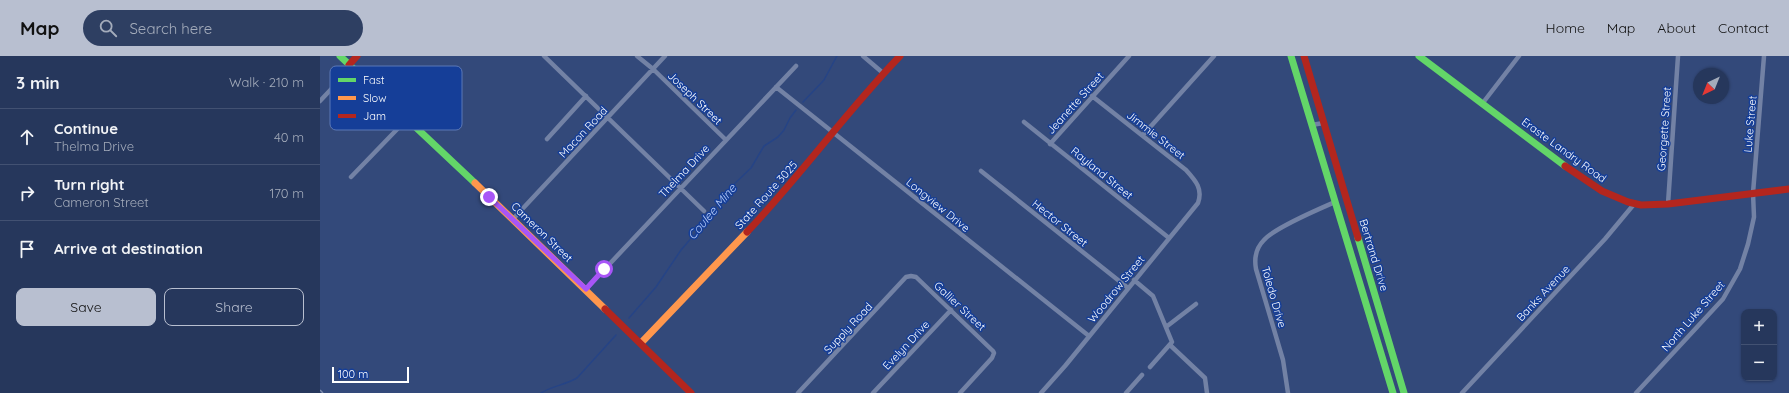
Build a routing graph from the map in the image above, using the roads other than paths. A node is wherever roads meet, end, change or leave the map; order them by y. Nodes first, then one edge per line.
1 (340, 56) edge
2 (357, 56) edge
3 (544, 56) edge
4 (637, 56) edge
5 (665, 56) edge
6 (863, 56) edge
7 (900, 56) edge
8 (1129, 56) edge
9 (1214, 56) edge
10 (1291, 56) edge
11 (1304, 56) edge
12 (1419, 56) edge
13 (1519, 56) edge
14 (1678, 56) edge
15 (1764, 56) edge
16 (350, 66) joint
17 (796, 66) dead end
18 (653, 69) junction
19 (883, 73) junction
20 (776, 87) junction
21 (330, 89) edge
22 (586, 96) junction
23 (1092, 96) junction
24 (320, 101) edge
25 (1482, 104) junction
26 (608, 118) junction
27 (1024, 122) dead end
28 (1323, 123) junction
29 (1312, 125) junction
30 (395, 130) edge
31 (419, 130) edge
32 (833, 133) junction
33 (1143, 136) junction
34 (547, 139) dead end
35 (726, 140) junction
36 (1050, 144) junction
37 (981, 171) dead end
38 (351, 176) dead end
39 (681, 189) junction
40 (1789, 189) edge
41 (1201, 193) joint
42 (1753, 194) junction
43 (1335, 202) junction
44 (1635, 204) junction
45 (1668, 204) junction
46 (704, 211) dead end
47 (513, 219) junction
48 (1169, 238) junction
49 (911, 276) joint
50 (1134, 280) junction
51 (1128, 288) junction
52 (586, 289) junction
53 (1196, 304) dead end
54 (951, 310) junction
55 (1166, 327) junction
56 (1090, 336) junction
57 (641, 343) junction
58 (1170, 345) junction
59 (1150, 367) dead end
60 (1142, 376) dead end
61 (691, 393) edge
62 (798, 393) edge
63 (873, 393) edge
64 (960, 393) edge
65 (1040, 393) edge
66 (1126, 393) edge
67 (1207, 393) edge
68 (1288, 393) edge
69 (1393, 393) edge
70 (1404, 393) edge
71 (1462, 393) edge
72 (1636, 393) edge

1 - 16 main road, Cameron Street
2 - 16 main road
3 - 22 street
4 - 18 street, Joseph Street
5 - 18 street, Macon Road
6 - 19 street
7 - 19 main road, State Route 3025
8 - 23 street, Jeanette Street
9 - 33 street
10 - 29 main road, Bertrand Drive
11 - 28 main road, Bertrand Drive
12 - 25 main road, Eraste Landry Road
13 - 25 street
14 - 45 street, Georgette Street
15 - 42 street, Luke Street
17 - 20 street, Thelma Drive
18 - 26 street, Macon Road
18 - 35 street, Joseph Street
19 - 32 main road, State Route 3025
20 - 32 street, Longview Drive
20 - 35 street, Thelma Drive
21 - 24 street
22 - 26 street
22 - 34 street
23 - 33 street, Jimmie Street
23 - 36 street, Jeanette Street
25 - 44 main road, Eraste Landry Road
26 - 39 street
26 - 47 street, Macon Road
27 - 36 street, Rayland Street
28 - 29 street
28 - 70 main road, Bertrand Drive
29 - 43 main road, Bertrand Drive
30 - 38 street
31 - 47 main road, Cameron Street
32 - 56 street, Longview Drive
32 - 57 main road, State Route 3025
33 - 41 street, Jimmie Street
35 - 39 street, Thelma Drive
36 - 48 street, Rayland Street
37 - 51 street, Hector Street
39 - 46 street
39 - 52 street, Thelma Drive
40 - 42 main road, Eraste Landry Road
41 - 48 street, Woodrow Street
42 - 45 main road, Eraste Landry Road
42 - 72 street, North Luke Street
43 - 68 street, Toledo Drive
43 - 69 main road, Bertrand Drive
44 - 45 main road, Eraste Landry Road
44 - 71 street, Banks Avenue
47 - 52 main road, Cameron Street
48 - 50 street, Woodrow Street
49 - 54 street, Gallier Street
49 - 62 street, Supply Road
50 - 51 street, Woodrow Street
50 - 55 street
51 - 56 street, Woodrow Street
52 - 57 main road, Cameron Street
53 - 55 street
54 - 63 street, Evelyn Drive
54 - 64 street, Gallier Street
55 - 58 street
56 - 65 street, Woodrow Street
57 - 61 main road, Cameron Street
58 - 59 street
58 - 67 street
60 - 66 street

